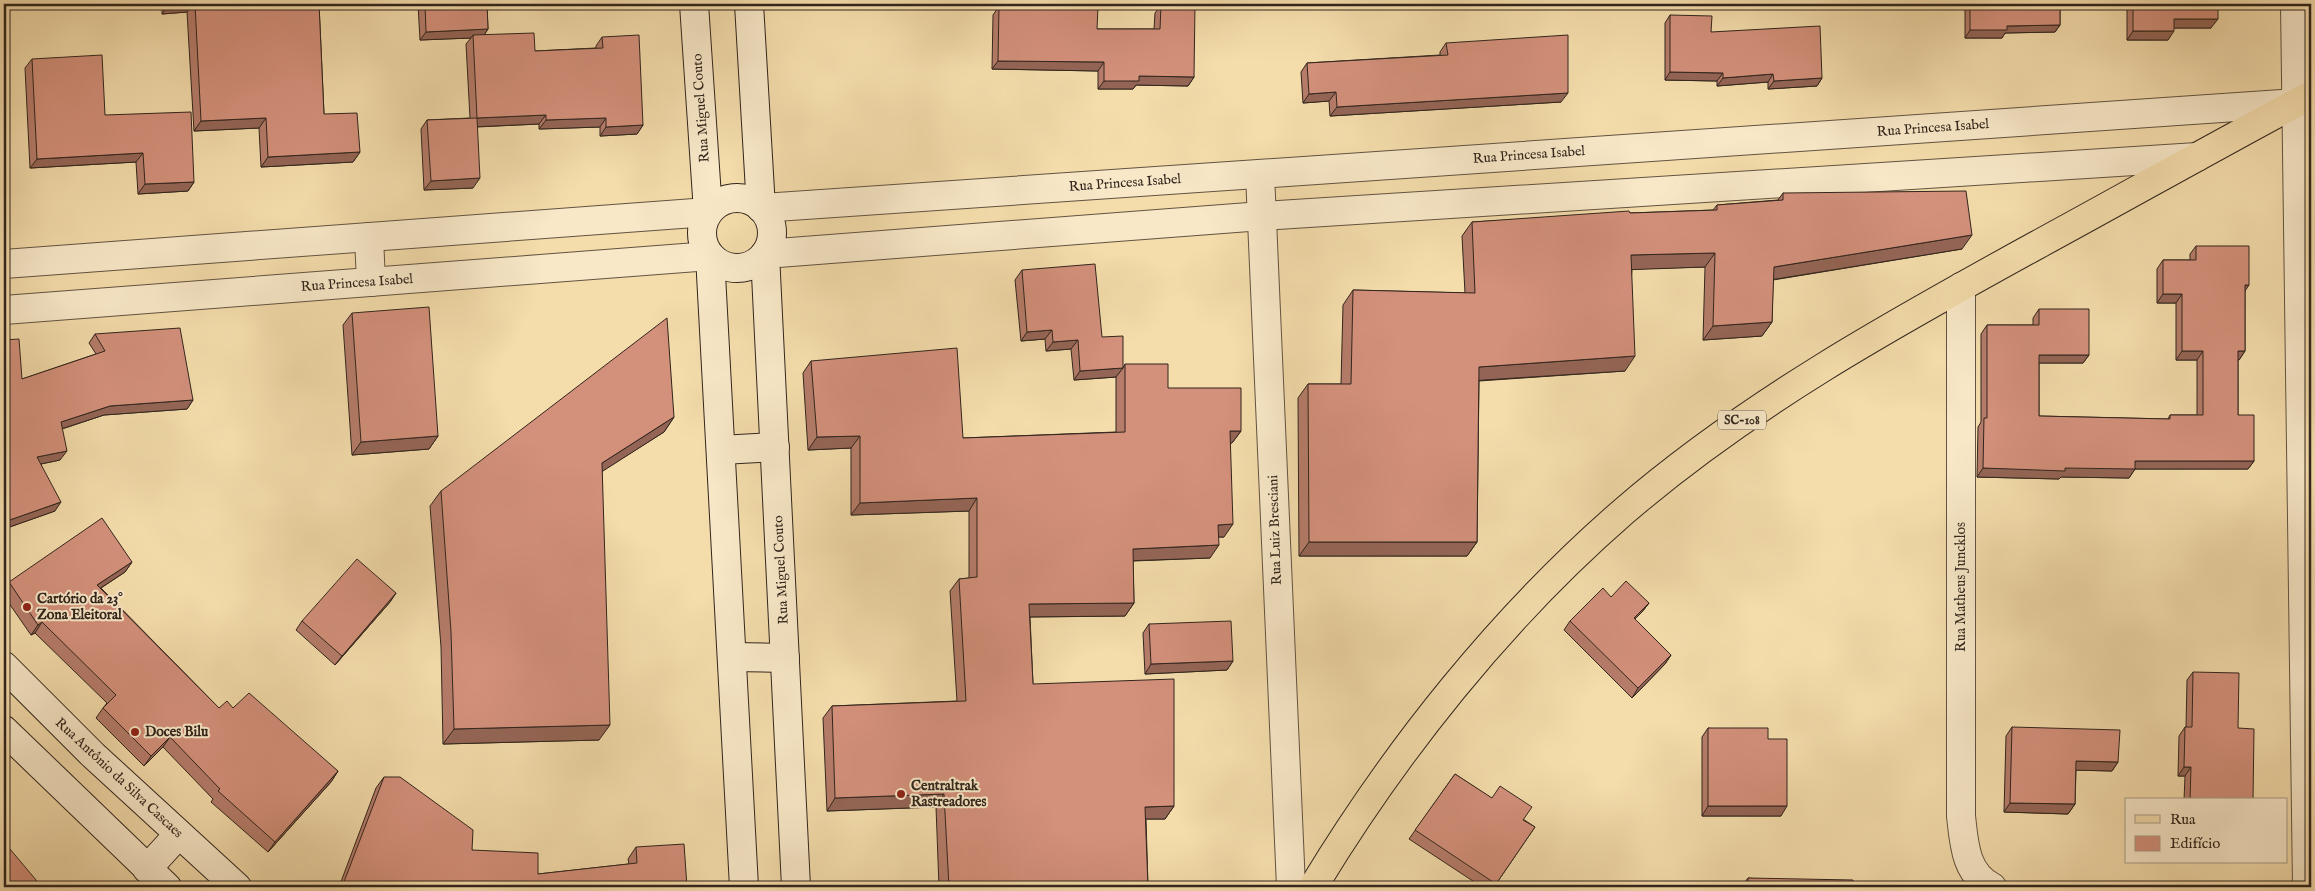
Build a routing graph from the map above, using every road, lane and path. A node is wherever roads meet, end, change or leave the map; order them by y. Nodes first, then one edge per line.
1 (694, 4) edge
2 (749, 4) edge
3 (2295, 4) edge
4 (2304, 99) edge
5 (2197, 157) junction
6 (1260, 174) junction
7 (761, 208) junction
8 (708, 212) junction
9 (1262, 216) junction
10 (369, 237) junction
11 (765, 254) junction
12 (710, 256) junction
13 (4, 264) edge
14 (371, 282) junction
15 (1960, 288) junction
16 (4, 310) edge
17 (2306, 362) edge
18 (775, 447) junction
19 (721, 450) junction
20 (732, 657) junction
21 (785, 658) junction
22 (4, 666) edge
23 (4, 730) edge
24 (178, 835) junction
25 (157, 878) edge
26 (1986, 884) edge
27 (237, 887) edge
28 (744, 887) edge
29 (796, 887) edge
30 (1290, 887) edge
31 (1313, 887) edge
32 (2306, 887) edge

1 - 8 street, Rua Miguel Couto
2 - 7 street
3 - 4 street
4 - 5 main road, SC-108
4 - 6 street, Rua Princesa Isabel
4 - 17 street
5 - 9 street
5 - 15 main road, SC-108
6 - 7 street, Rua Princesa Isabel
6 - 9 street, Rua Luiz Bresciani
7 - 8 street
7 - 11 street
8 - 10 street
8 - 12 street
9 - 11 street
9 - 30 street, Rua Luiz Bresciani
10 - 13 street
10 - 14 street
11 - 12 street
11 - 18 street, Rua Miguel Couto
12 - 14 street, Rua Princesa Isabel
12 - 19 street
14 - 16 street, Rua Princesa Isabel
15 - 26 street, Rua Matheus Juncklos
15 - 31 main road, SC-108
17 - 32 street
18 - 19 street
18 - 21 street, Rua Miguel Couto
19 - 20 street
20 - 21 street
20 - 28 street
21 - 29 street, Rua Miguel Couto
22 - 24 street, Rua Antônio da Silva Cascaes
23 - 25 street
24 - 25 street
24 - 27 street, Rua Antônio da Silva Cascaes

